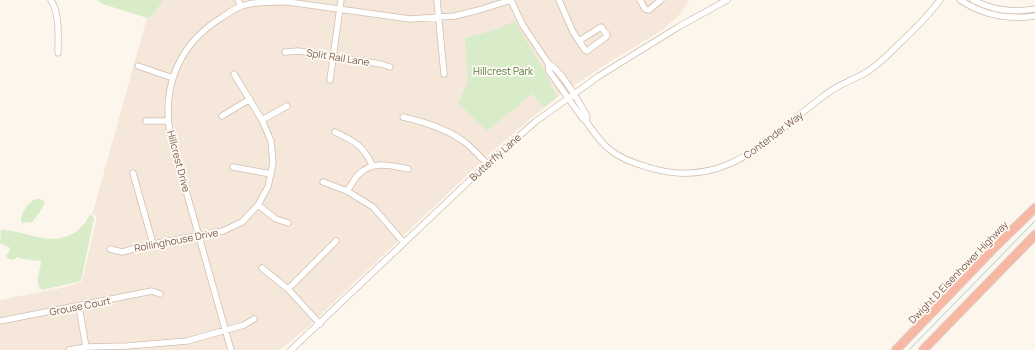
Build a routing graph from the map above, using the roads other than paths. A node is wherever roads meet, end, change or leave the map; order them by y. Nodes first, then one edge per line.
1 (51, 0) edge
2 (238, 0) edge
3 (341, 0) edge
4 (437, 0) edge
5 (511, 0) edge
6 (559, 0) edge
7 (640, 0) edge
8 (661, 0) edge
9 (727, 0) edge
10 (940, 0) edge
11 (960, 0) edge
12 (973, 0) edge
13 (242, 6) junction
14 (1035, 9) edge
15 (340, 10) junction
16 (1035, 16) edge
17 (439, 18) junction
18 (579, 41) junction
19 (285, 52) dead end
20 (58, 53) dead end
21 (333, 58) junction
22 (138, 66) dead end
23 (390, 67) dead end
24 (234, 74) dead end
25 (444, 74) dead end
26 (172, 78) junction
27 (330, 80) dead end
28 (570, 96) junction
29 (250, 99) junction
30 (287, 106) dead end
31 (222, 116) dead end
32 (403, 117) dead end
33 (262, 120) junction
34 (146, 121) dead end
35 (168, 121) junction
36 (335, 132) dead end
37 (488, 164) junction
38 (372, 165) junction
39 (234, 167) dead end
40 (408, 169) dead end
41 (132, 173) dead end
42 (271, 174) junction
43 (323, 182) dead end
44 (347, 191) junction
45 (258, 205) junction
46 (1035, 208) edge
47 (288, 223) dead end
48 (1035, 235) edge
49 (199, 236) junction
50 (336, 241) dead end
51 (404, 243) junction
52 (153, 244) junction
53 (110, 249) dead end
54 (262, 268) dead end
55 (288, 289) junction
56 (160, 294) dead end
57 (79, 307) junction
58 (254, 319) dead end
59 (0, 321) edge
60 (320, 324) junction
61 (225, 330) junction
62 (86, 347) junction
63 (127, 348) edge
64 (69, 350) edge
65 (231, 350) edge
66 (291, 350) edge
67 (896, 350) edge
68 (923, 350) edge

1 - 20 street
2 - 13 street
3 - 15 street
4 - 17 street
5 - 17 street, Hillcrest Drive
5 - 28 street, Contender Way
6 - 18 street
7 - 8 street
9 - 28 street, Butterfly Lane
10 - 28 street, Contender Way
11 - 16 street
12 - 14 street
13 - 15 street, Hillcrest Drive
13 - 26 street, Hillcrest Drive
15 - 17 street, Hillcrest Drive
15 - 21 street
17 - 25 street
18 - 18 street
19 - 21 street, Split Rail Lane
21 - 23 street, Split Rail Lane
21 - 27 street
22 - 26 street
24 - 29 street, Rollinghouse Drive
26 - 35 street, Hillcrest Drive
28 - 37 street, Butterfly Lane
29 - 31 street
29 - 33 street, Rollinghouse Drive
30 - 33 street
32 - 37 street
33 - 42 street, Rollinghouse Drive
34 - 35 street
35 - 49 street, Hillcrest Drive
36 - 38 street
37 - 51 street, Butterfly Lane
38 - 40 street
38 - 44 street
39 - 42 street
41 - 52 street
42 - 45 street, Rollinghouse Drive
43 - 44 street
44 - 51 street
45 - 47 street
45 - 49 street, Rollinghouse Drive
46 - 67 highway, Dwight D Eisenhower Highway
48 - 68 highway
49 - 52 street, Rollinghouse Drive
49 - 61 street, Hillcrest Drive
50 - 55 street
51 - 60 street, Butterfly Lane
52 - 53 street, Rollinghouse Drive
54 - 55 street
55 - 60 street
56 - 57 street, Grouse Court
57 - 59 street, Grouse Court
57 - 62 street
58 - 61 street
60 - 66 street, Butterfly Lane
61 - 63 street
61 - 65 street, Hillcrest Drive
62 - 63 street
62 - 64 street

